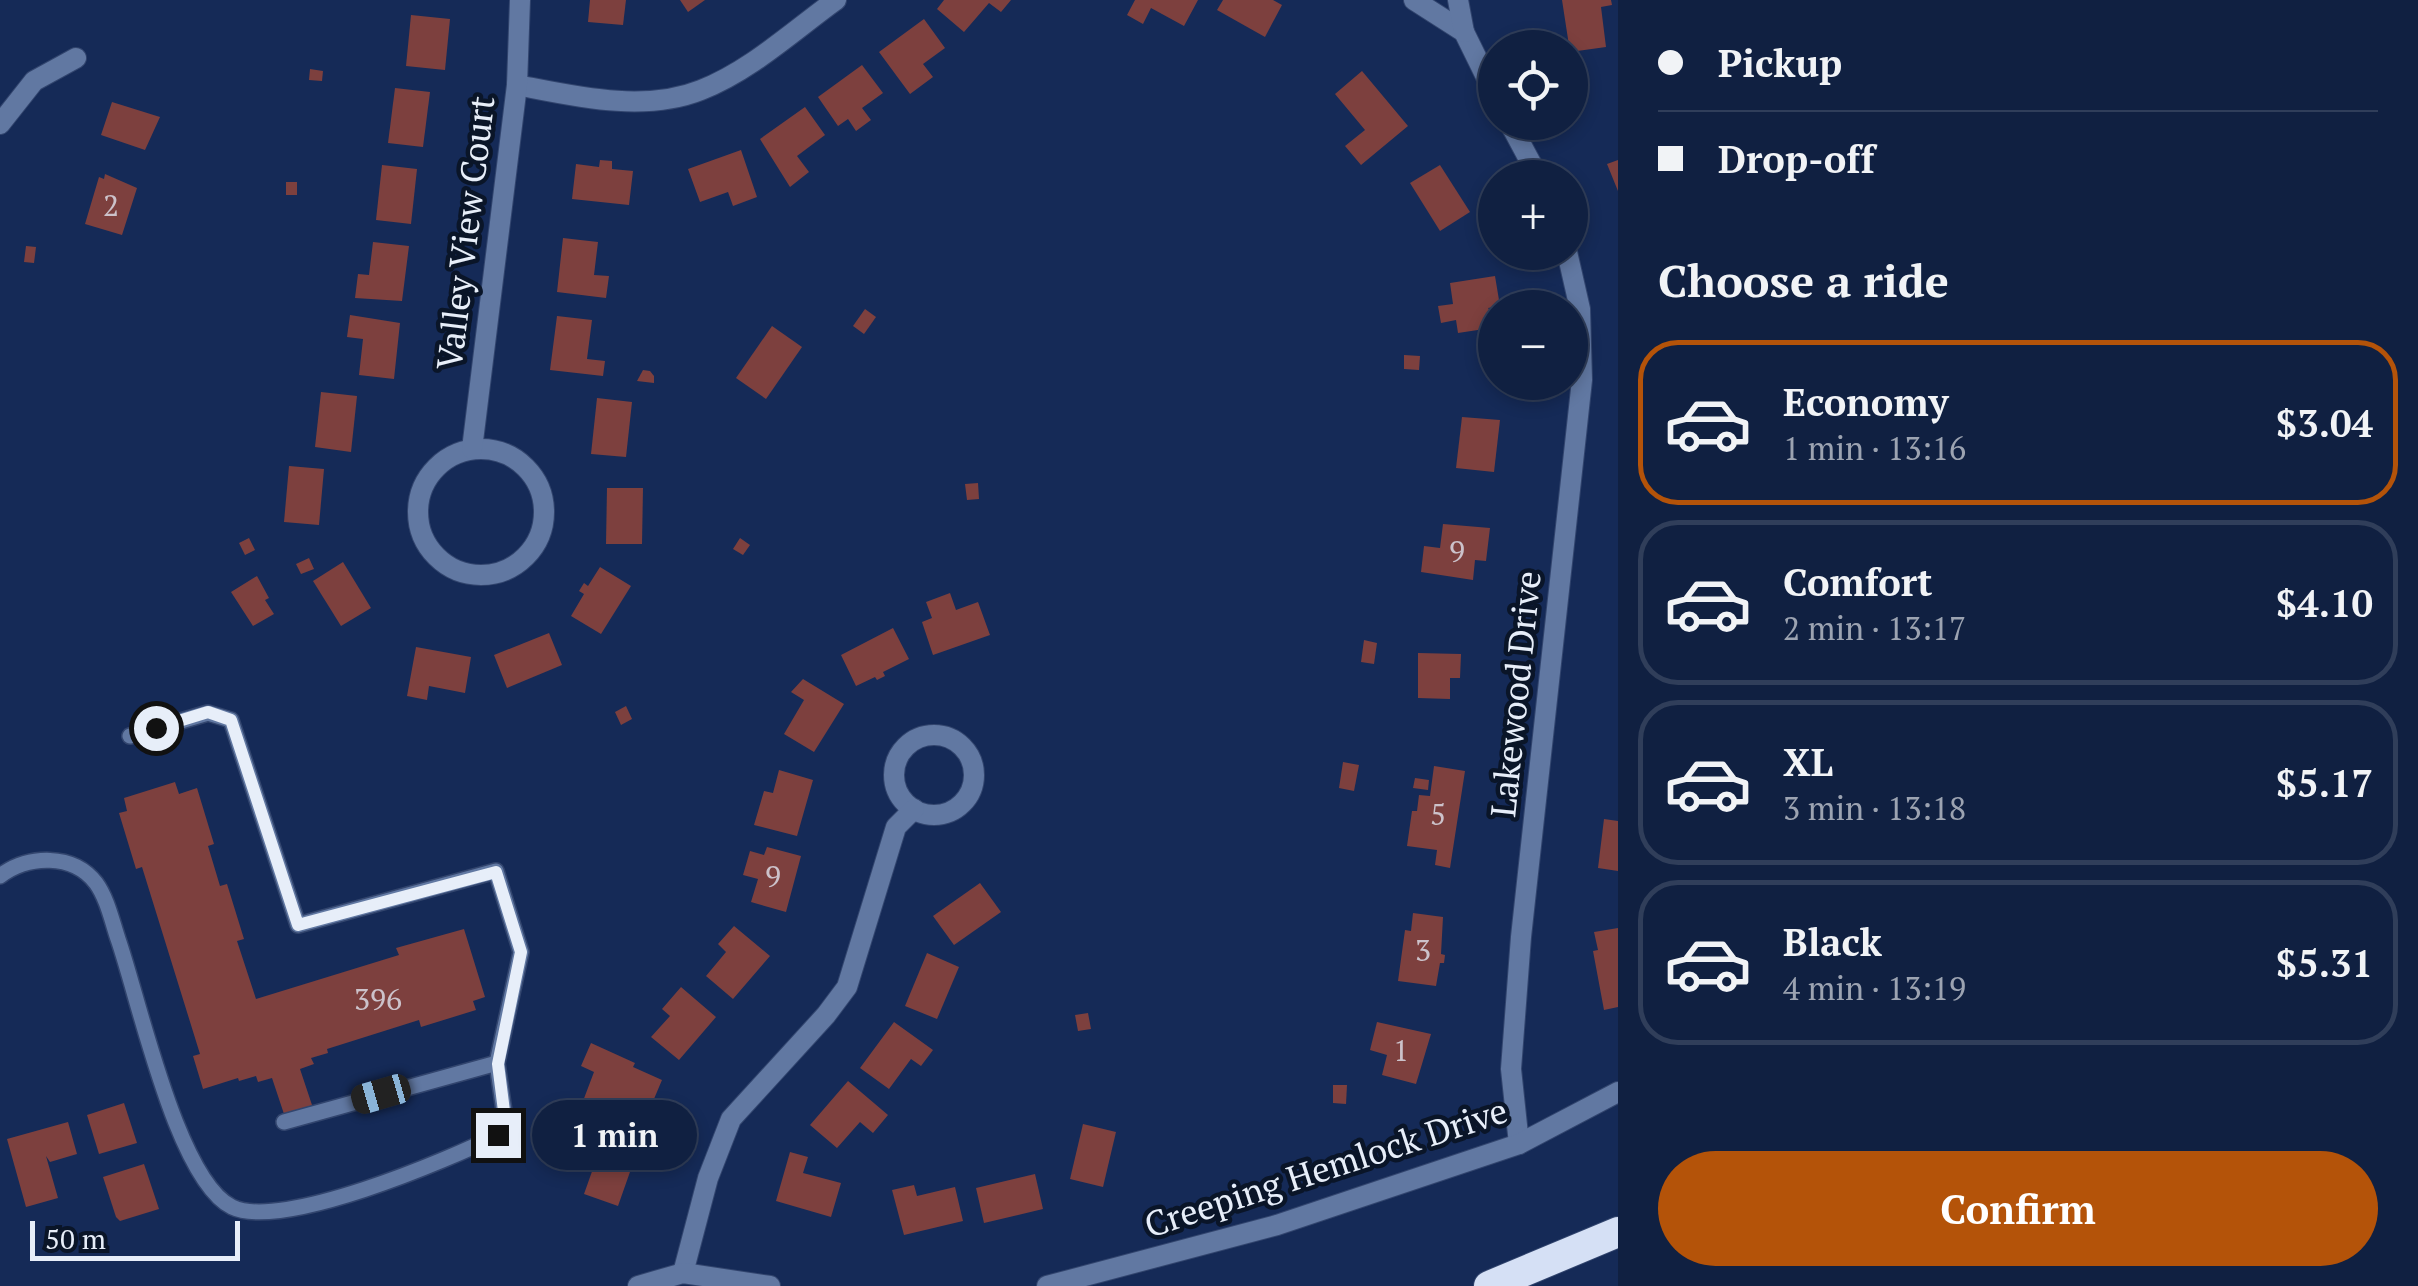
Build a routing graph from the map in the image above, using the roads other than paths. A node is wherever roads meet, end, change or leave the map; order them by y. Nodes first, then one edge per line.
1 (520, 0) edge
2 (836, 0) edge
3 (1414, 0) edge
4 (1458, 0) edge
5 (1464, 32) junction
6 (76, 58) dead end
7 (1478, 61) edge
8 (517, 85) junction
9 (0, 124) edge
10 (1571, 270) edge
11 (472, 449) junction
12 (130, 736) dead end
13 (914, 809) dead end
14 (0, 876) edge
15 (498, 1064) junction
16 (1618, 1092) edge
17 (284, 1122) dead end
18 (1519, 1144) junction
19 (1618, 1232) edge
20 (683, 1273) junction
21 (638, 1286) edge
22 (770, 1286) edge
23 (1046, 1286) edge
24 (1489, 1286) edge

1 - 8 street, Valley View Court
2 - 8 street
3 - 5 street
4 - 5 street
5 - 7 street
6 - 9 street
8 - 11 street, Valley View Court
10 - 18 street, Lakewood Drive
11 - 11 street
12 - 15 lane
13 - 20 street
14 - 15 lane
15 - 17 lane
16 - 18 street, Creeping Hemlock Drive
18 - 23 street, Creeping Hemlock Drive
19 - 24 highway
20 - 21 street
20 - 22 street

